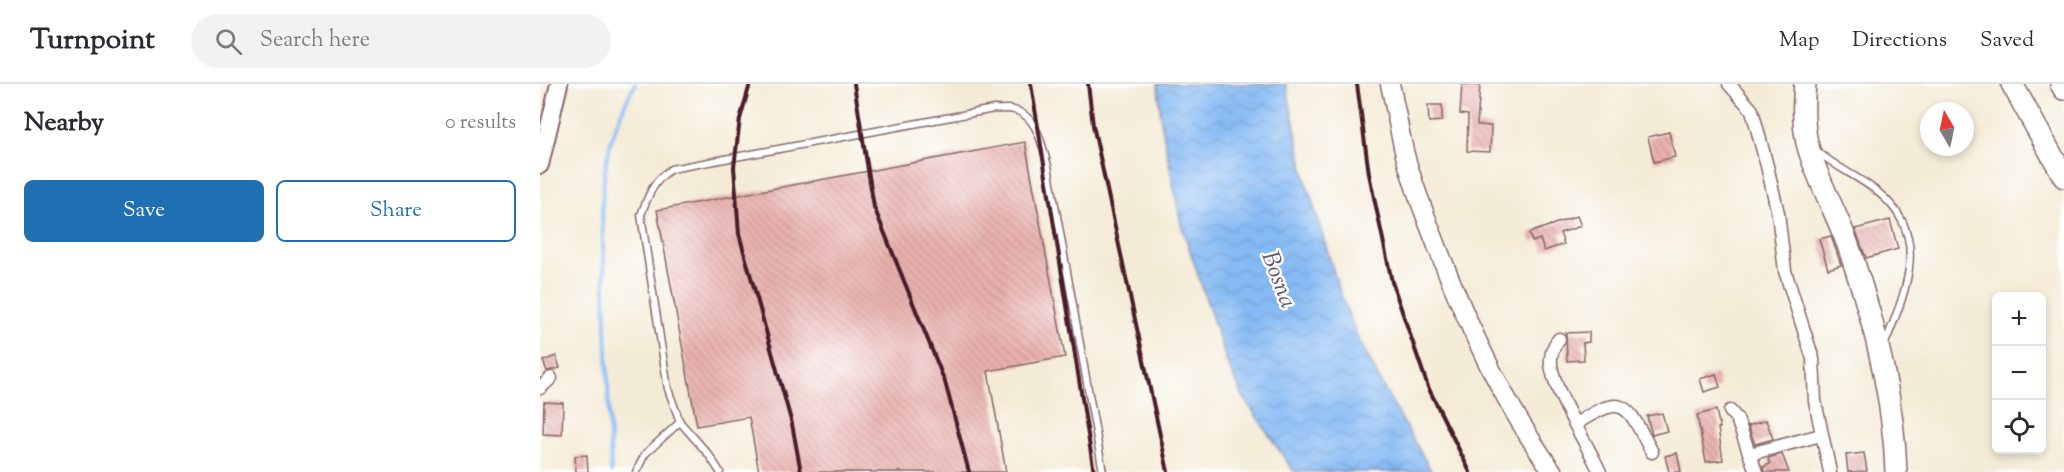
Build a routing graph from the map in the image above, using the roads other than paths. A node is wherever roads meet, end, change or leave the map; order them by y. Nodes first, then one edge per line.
1 (559, 84) edge
2 (1390, 84) edge
3 (1729, 84) edge
4 (1805, 84) edge
5 (2012, 84) edge
6 (2061, 84) edge
7 (2064, 89) edge
8 (1807, 143) junction
9 (540, 165) edge
10 (2064, 177) edge
11 (1559, 339) dead end
12 (1881, 354) junction
13 (551, 378) dead end
14 (540, 388) edge
15 (1730, 411) dead end
16 (680, 422) junction
17 (1576, 424) junction
18 (1821, 435) junction
19 (1652, 452) dead end
20 (1750, 454) junction
21 (636, 472) edge
22 (720, 472) edge
23 (1103, 472) edge
24 (1553, 472) edge
25 (1600, 472) edge
26 (1756, 472) edge
27 (1830, 472) edge
28 (1896, 472) edge

1 - 9 main road
2 - 24 main road
3 - 18 street
4 - 8 highway
5 - 10 highway
6 - 7 highway
8 - 12 highway
8 - 12 lane
11 - 17 street
12 - 28 highway
13 - 14 street
15 - 20 street
16 - 21 lane
16 - 22 lane
16 - 23 lane
17 - 19 street
17 - 25 street
18 - 20 street
18 - 27 street
20 - 26 street

